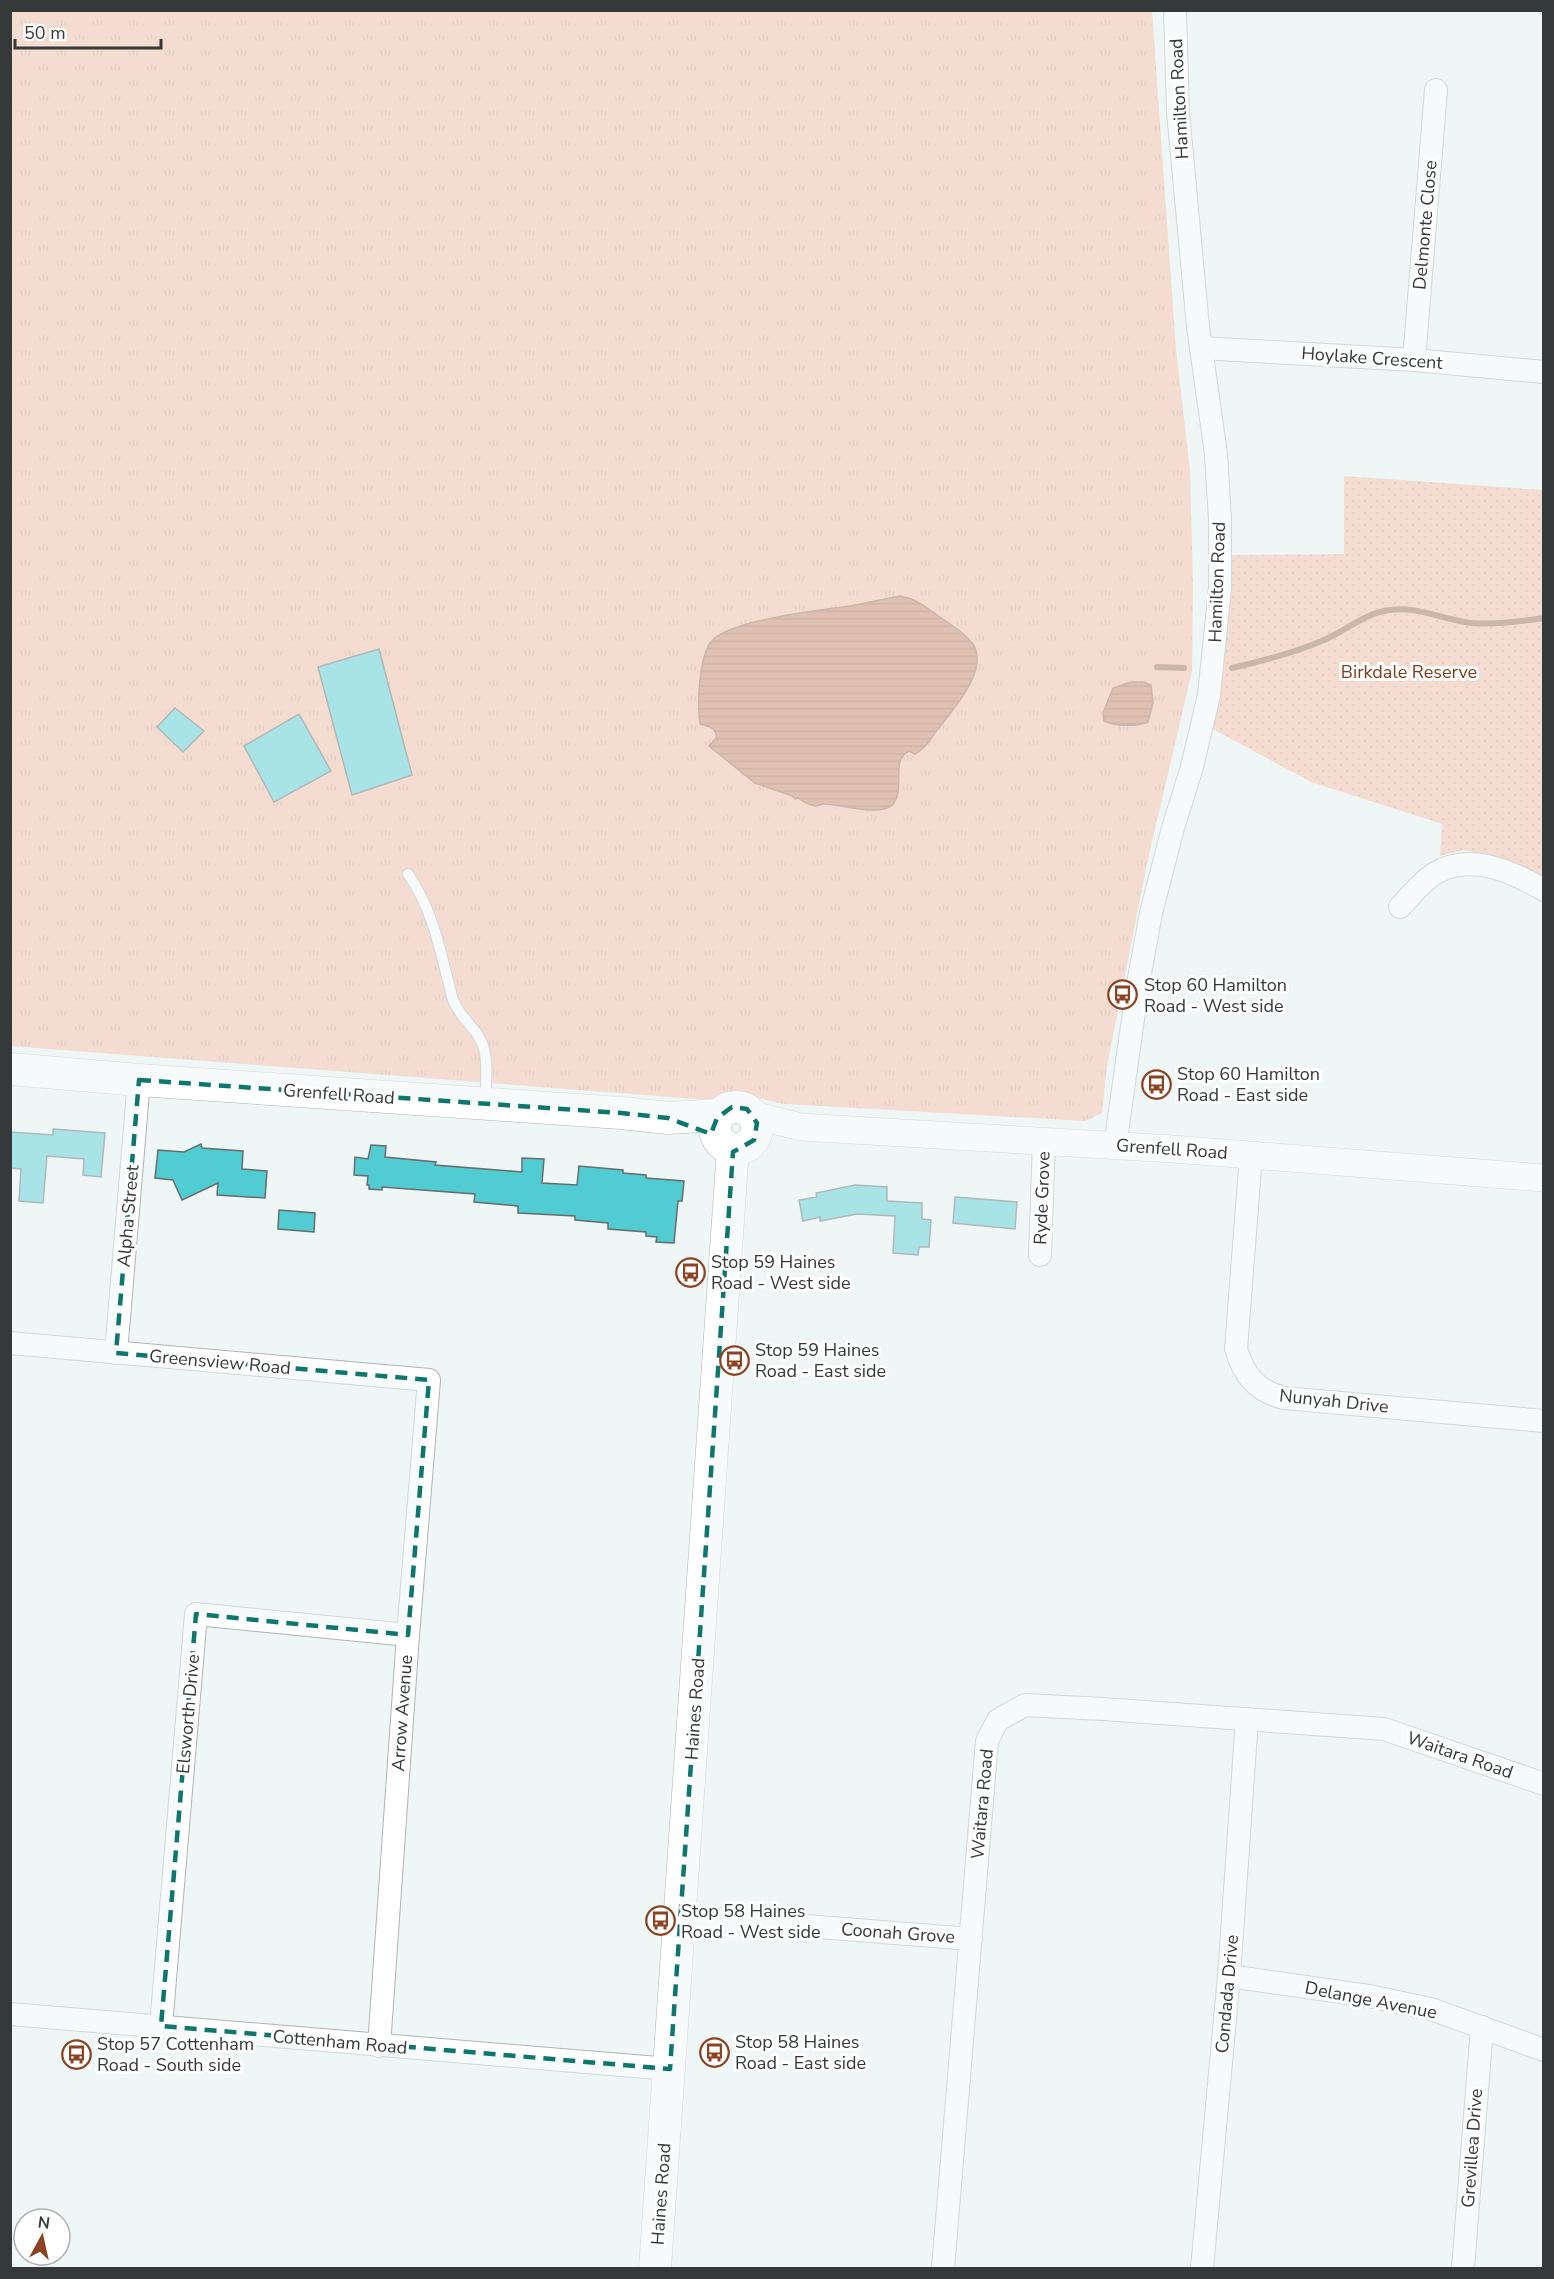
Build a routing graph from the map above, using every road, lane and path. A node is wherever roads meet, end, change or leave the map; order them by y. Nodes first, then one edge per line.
1 (1175, 10) edge
2 (1436, 90) dead end
3 (1201, 348) junction
4 (1414, 360) junction
5 (1544, 372) edge
6 (408, 874) dead end
7 (1544, 890) edge
8 (1400, 907) dead end
9 (10, 1069) edge
10 (139, 1080) junction
11 (486, 1104) junction
12 (735, 1130) junction
13 (1044, 1141) junction
14 (1115, 1146) junction
15 (1251, 1155) junction
16 (1544, 1178) edge
17 (1040, 1255) dead end
18 (10, 1343) edge
19 (116, 1353) junction
20 (429, 1380) joint
21 (1544, 1421) edge
22 (408, 1635) junction
23 (1248, 1719) junction
24 (1544, 1784) edge
25 (680, 1916) junction
26 (971, 1939) junction
27 (1229, 1976) junction
28 (10, 2014) edge
29 (160, 2026) junction
30 (1482, 2027) junction
31 (379, 2046) junction
32 (1544, 2050) edge
33 (670, 2069) junction
34 (655, 2268) edge
35 (943, 2268) edge
36 (1202, 2268) edge
37 (1463, 2268) edge

1 - 3 street, Hamilton Road
2 - 4 street, Delmonte Close
3 - 4 street, Hoylake Crescent
3 - 14 street, Hamilton Road
4 - 5 street, Hoylake Crescent
6 - 11 lane
7 - 8 street
9 - 10 main road, Grenfell Road
10 - 11 main road, Grenfell Road
10 - 19 street, Alpha Street
11 - 12 main road, Grenfell Road
12 - 13 street, Grenfell Road
12 - 25 main road, Haines Road
13 - 14 street, Grenfell Road
13 - 17 street, Ryde Grove
14 - 15 street, Grenfell Road
15 - 16 street, Grenfell Road
15 - 21 street, Nunyah Drive
18 - 19 street, Greensview Road
19 - 20 street, Greensview Road
20 - 22 street, Arrow Avenue
22 - 29 street, Elsworth Drive
22 - 31 street, Arrow Avenue
23 - 24 street, Waitara Road
23 - 26 street, Waitara Road
23 - 27 street, Condada Drive
25 - 26 street, Coonah Grove
25 - 33 main road, Haines Road
26 - 35 street, Waitara Road
27 - 30 street, Delange Avenue
27 - 36 street, Condada Drive
28 - 29 street, Cottenham Road
29 - 31 street, Cottenham Road
30 - 32 street, Delange Avenue
30 - 37 street, Grevillea Drive
31 - 33 street, Cottenham Road
33 - 34 main road, Haines Road

